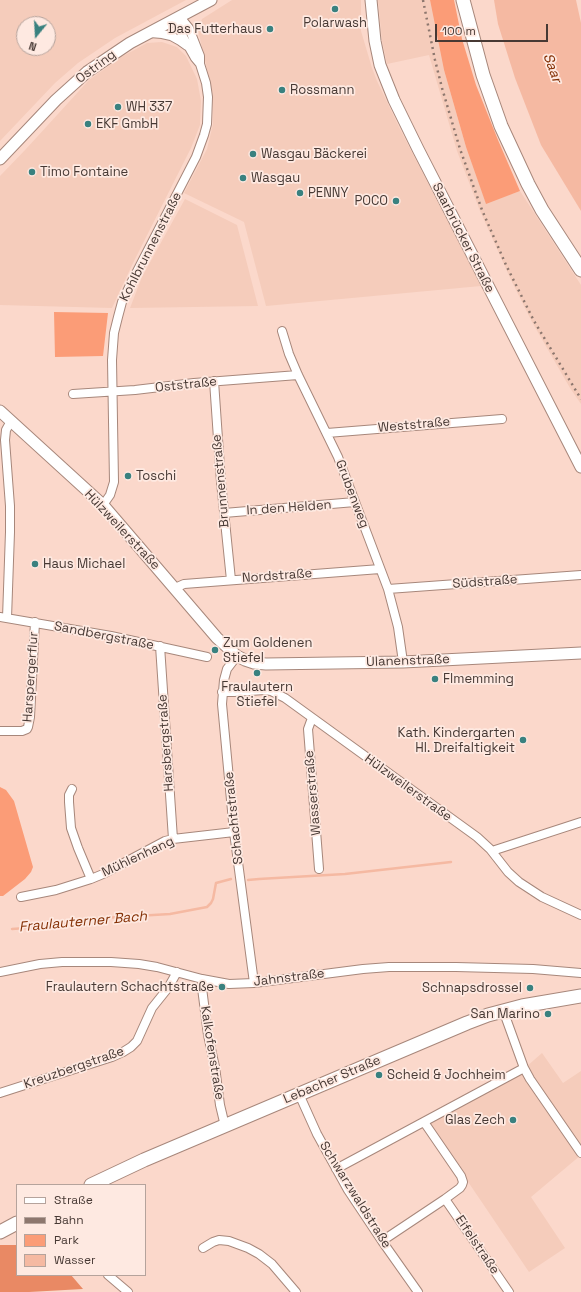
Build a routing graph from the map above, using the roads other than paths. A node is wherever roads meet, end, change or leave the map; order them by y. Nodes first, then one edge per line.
1 (211, 0) edge
2 (371, 0) edge
3 (463, 0) edge
4 (180, 17) junction
5 (149, 33) junction
6 (189, 48) junction
7 (200, 64) junction
8 (0, 159) edge
9 (581, 270) edge
10 (282, 331) dead end
11 (298, 375) junction
12 (214, 381) junction
13 (113, 392) junction
14 (73, 394) dead end
15 (0, 411) edge
16 (502, 419) dead end
17 (11, 421) junction
18 (327, 433) junction
19 (581, 467) edge
20 (355, 502) junction
21 (103, 506) junction
22 (224, 513) junction
23 (380, 568) junction
24 (581, 575) edge
25 (231, 580) junction
26 (175, 588) junction
27 (388, 589) junction
28 (3, 617) edge
29 (35, 622) junction
30 (160, 646) junction
31 (581, 652) edge
32 (236, 656) junction
33 (207, 657) dead end
34 (403, 662) junction
35 (222, 692) junction
36 (312, 718) junction
37 (0, 731) edge
38 (72, 789) dead end
39 (581, 822) edge
40 (234, 832) junction
41 (173, 838) junction
42 (492, 851) junction
43 (319, 868) dead end
44 (91, 879) junction
45 (21, 897) dead end
46 (581, 915) edge
47 (0, 972) edge
48 (177, 972) junction
49 (581, 973) edge
50 (202, 979) junction
51 (254, 983) junction
52 (581, 996) edge
53 (503, 1010) junction
54 (524, 1068) junction
55 (0, 1093) edge
56 (299, 1094) junction
57 (424, 1122) junction
58 (225, 1126) junction
59 (581, 1153) edge
60 (336, 1168) junction
61 (93, 1184) edge
62 (445, 1199) junction
63 (16, 1224) edge
64 (0, 1232) edge
65 (382, 1241) junction
66 (203, 1248) dead end
67 (109, 1276) edge
68 (128, 1292) edge
69 (296, 1292) edge
70 (418, 1292) edge
71 (509, 1292) edge

1 - 4 street, Ostring
2 - 19 street, Saarbrücker Straße
3 - 9 main road
4 - 5 street, Ostring
4 - 6 street, Kohlbrunnenstraße
4 - 7 street, Kohlbrunnenstraße
5 - 6 street, Kohlbrunnenstraße
5 - 8 street, Ostring
6 - 7 street, Kohlbrunnenstraße
7 - 13 street, Kohlbrunnenstraße
10 - 11 street, Grubenweg
11 - 12 street, Oststraße
11 - 18 street, Grubenweg
12 - 13 street, Oststraße
12 - 22 street, Brunnenstraße
13 - 14 street, Oststraße
13 - 21 street, Kohlbrunnenstraße
15 - 17 street, Hülzweilerstraße
16 - 18 street, Weststraße
17 - 21 street, Hülzweilerstraße
17 - 28 street
18 - 20 street, Grubenweg
20 - 22 street, In den Helden
20 - 23 street, Grubenweg
21 - 26 street, Hülzweilerstraße
22 - 25 street, Brunnenstraße
23 - 25 street, Nordstraße
23 - 27 street, Grubenweg
24 - 27 street, Südstraße
25 - 26 street, Nordstraße
26 - 32 street, Hülzweilerstraße
27 - 34 street, Grubenweg
28 - 29 street, Sandbergstraße
29 - 30 street, Sandbergstraße
29 - 37 street, Harspergerflur
30 - 33 street, Sandbergstraße
30 - 41 street, Harsbergstraße
31 - 34 street, Ulanenstraße
32 - 34 street, Ulanenstraße
32 - 35 street, Schachtstraße
35 - 36 street, Hülzweilerstraße
35 - 40 street, Schachtstraße
36 - 42 street, Hülzweilerstraße
36 - 43 street, Wasserstraße
38 - 44 street, Mühlenhang
39 - 42 street
40 - 41 street, Mühlenhang
40 - 51 street, Schachtstraße
41 - 44 street, Mühlenhang
42 - 46 street, Hülzweilerstraße
44 - 45 street, Mühlenhang
47 - 48 street, Jahnstraße
48 - 50 street, Jahnstraße
48 - 55 street, Kreuzbergstraße
49 - 51 street, Jahnstraße
50 - 51 street, Jahnstraße
50 - 58 street, Kalkofenstraße
52 - 53 main road, Lebacher Straße
53 - 54 street
53 - 56 main road, Lebacher Straße
54 - 57 street
54 - 59 street
56 - 58 main road, Lebacher Straße
56 - 60 street, Schwarzwaldstraße
57 - 60 street
57 - 62 street
58 - 61 main road, Lebacher Straße
60 - 65 street, Schwarzwaldstraße
62 - 65 street
62 - 71 street, Eifelstraße
63 - 64 main road
65 - 70 street, Schwarzwaldstraße
66 - 69 street
67 - 68 street

